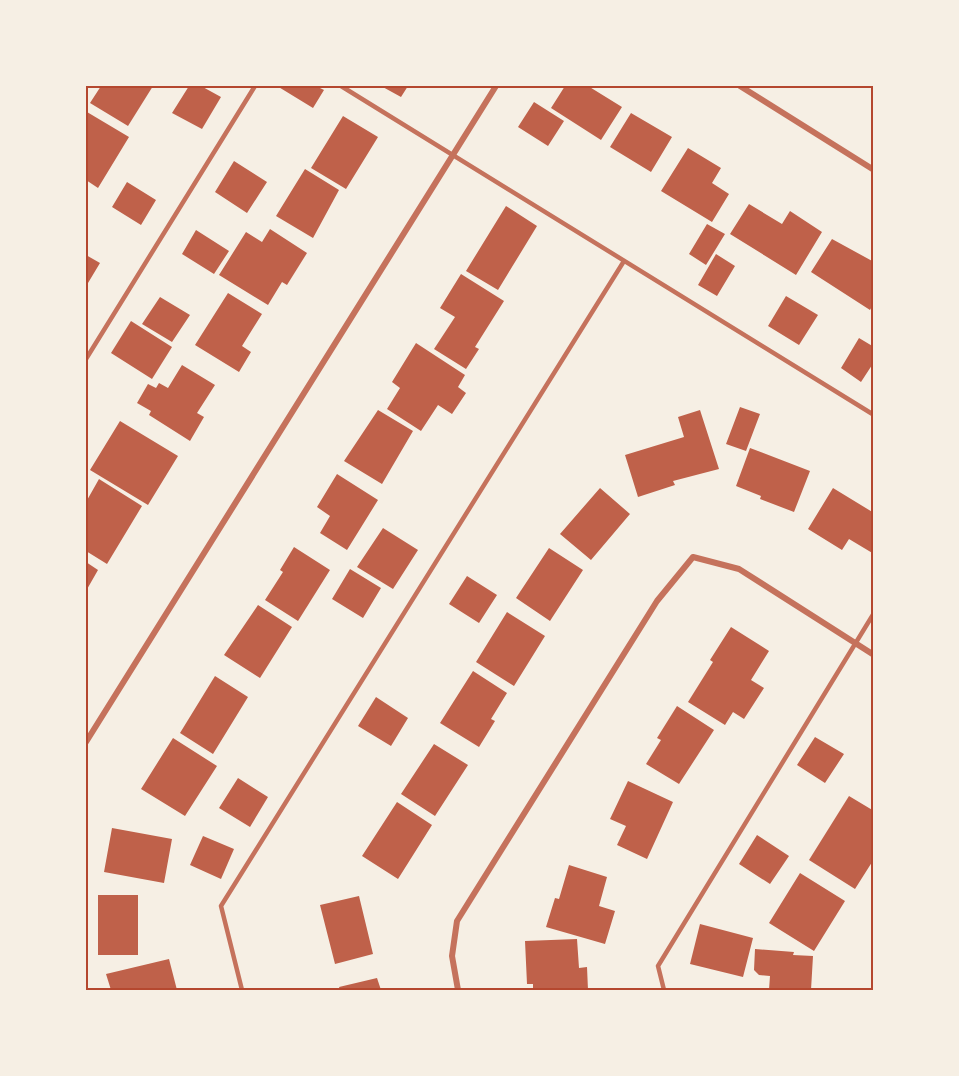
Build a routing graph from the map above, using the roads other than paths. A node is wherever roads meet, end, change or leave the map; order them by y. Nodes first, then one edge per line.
1 (255, 86) edge
2 (341, 86) edge
3 (496, 86) edge
4 (740, 86) edge
5 (452, 155) junction
6 (873, 170) edge
7 (624, 261) junction
8 (86, 359) edge
9 (873, 415) edge
10 (873, 613) edge
11 (855, 644) junction
12 (873, 655) edge
13 (86, 742) edge
14 (242, 990) edge
15 (458, 990) edge
16 (664, 990) edge

1 - 8 lane
2 - 5 lane
3 - 5 street
4 - 6 street
5 - 7 lane
5 - 13 street
7 - 9 lane
7 - 14 lane
10 - 11 lane
11 - 12 street
11 - 15 street
11 - 16 lane

